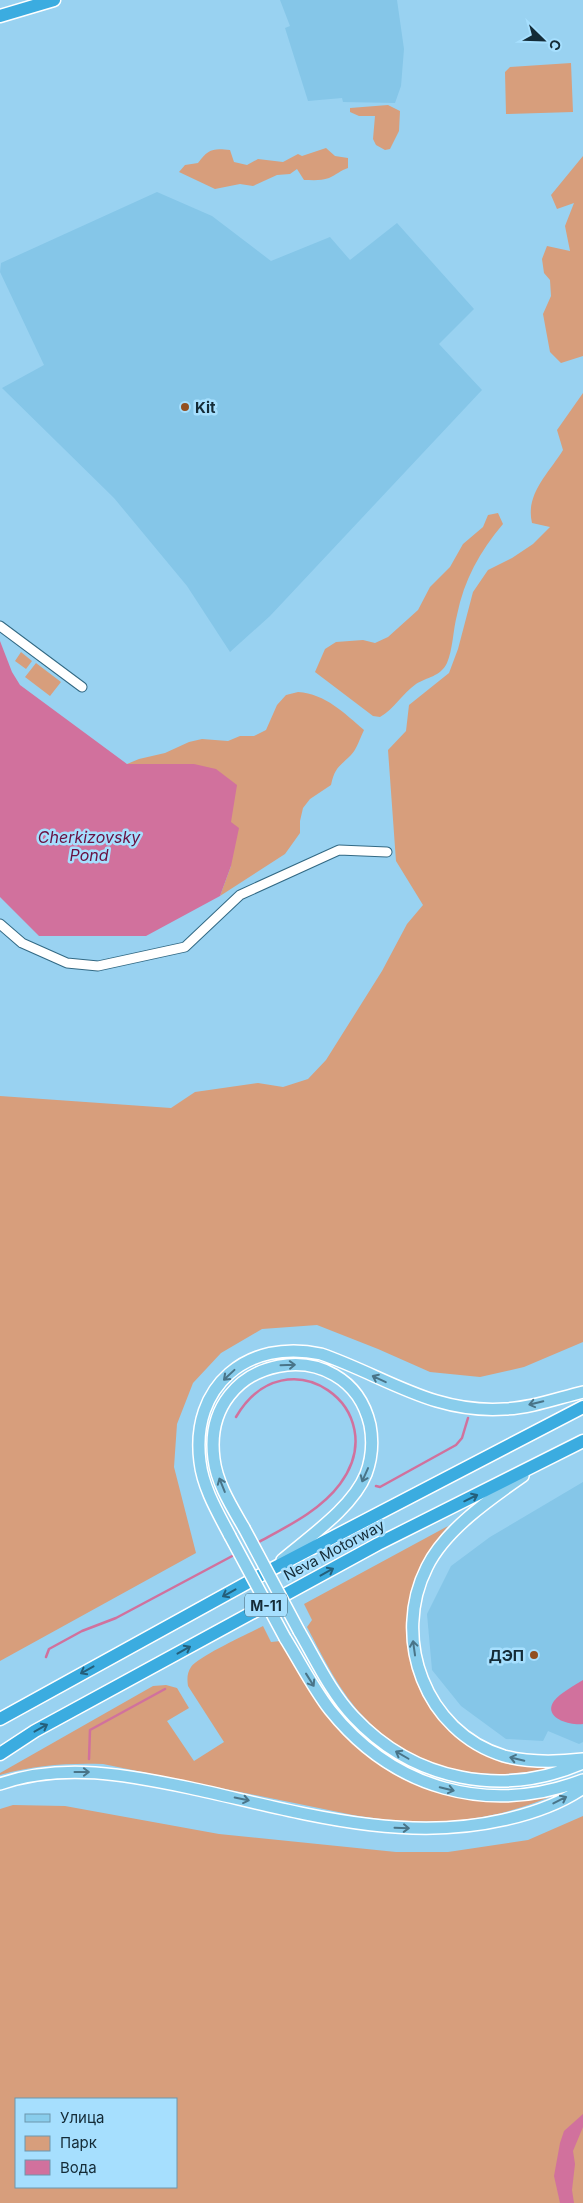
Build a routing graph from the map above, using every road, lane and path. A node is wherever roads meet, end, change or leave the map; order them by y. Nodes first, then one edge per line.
1 (54, 0) edge
2 (0, 16) edge
3 (0, 626) edge
4 (82, 687) dead end
5 (386, 852) dead end
6 (0, 924) edge
7 (583, 1392) edge
8 (583, 1407) edge
9 (583, 1441) edge
10 (536, 1466) junction
11 (272, 1569) junction
12 (0, 1719) edge
13 (0, 1754) edge
14 (583, 1759) edge
15 (583, 1763) edge
16 (583, 1780) edge
17 (0, 1784) edge
18 (583, 1788) edge

1 - 2 highway
3 - 4 street
5 - 6 street
7 -> 16 main road, М-11, bridge
8 - 11 highway, Neva Motorway / М-11
9 - 10 highway, Neva Motorway / М-11
13 -> 10 highway, Neva Motorway / М-11
14 -> 10 main road, М-11
11 -> 12 highway, Neva Motorway / М-11
15 -> 11 main road, М-11, bridge
17 -> 18 main road

